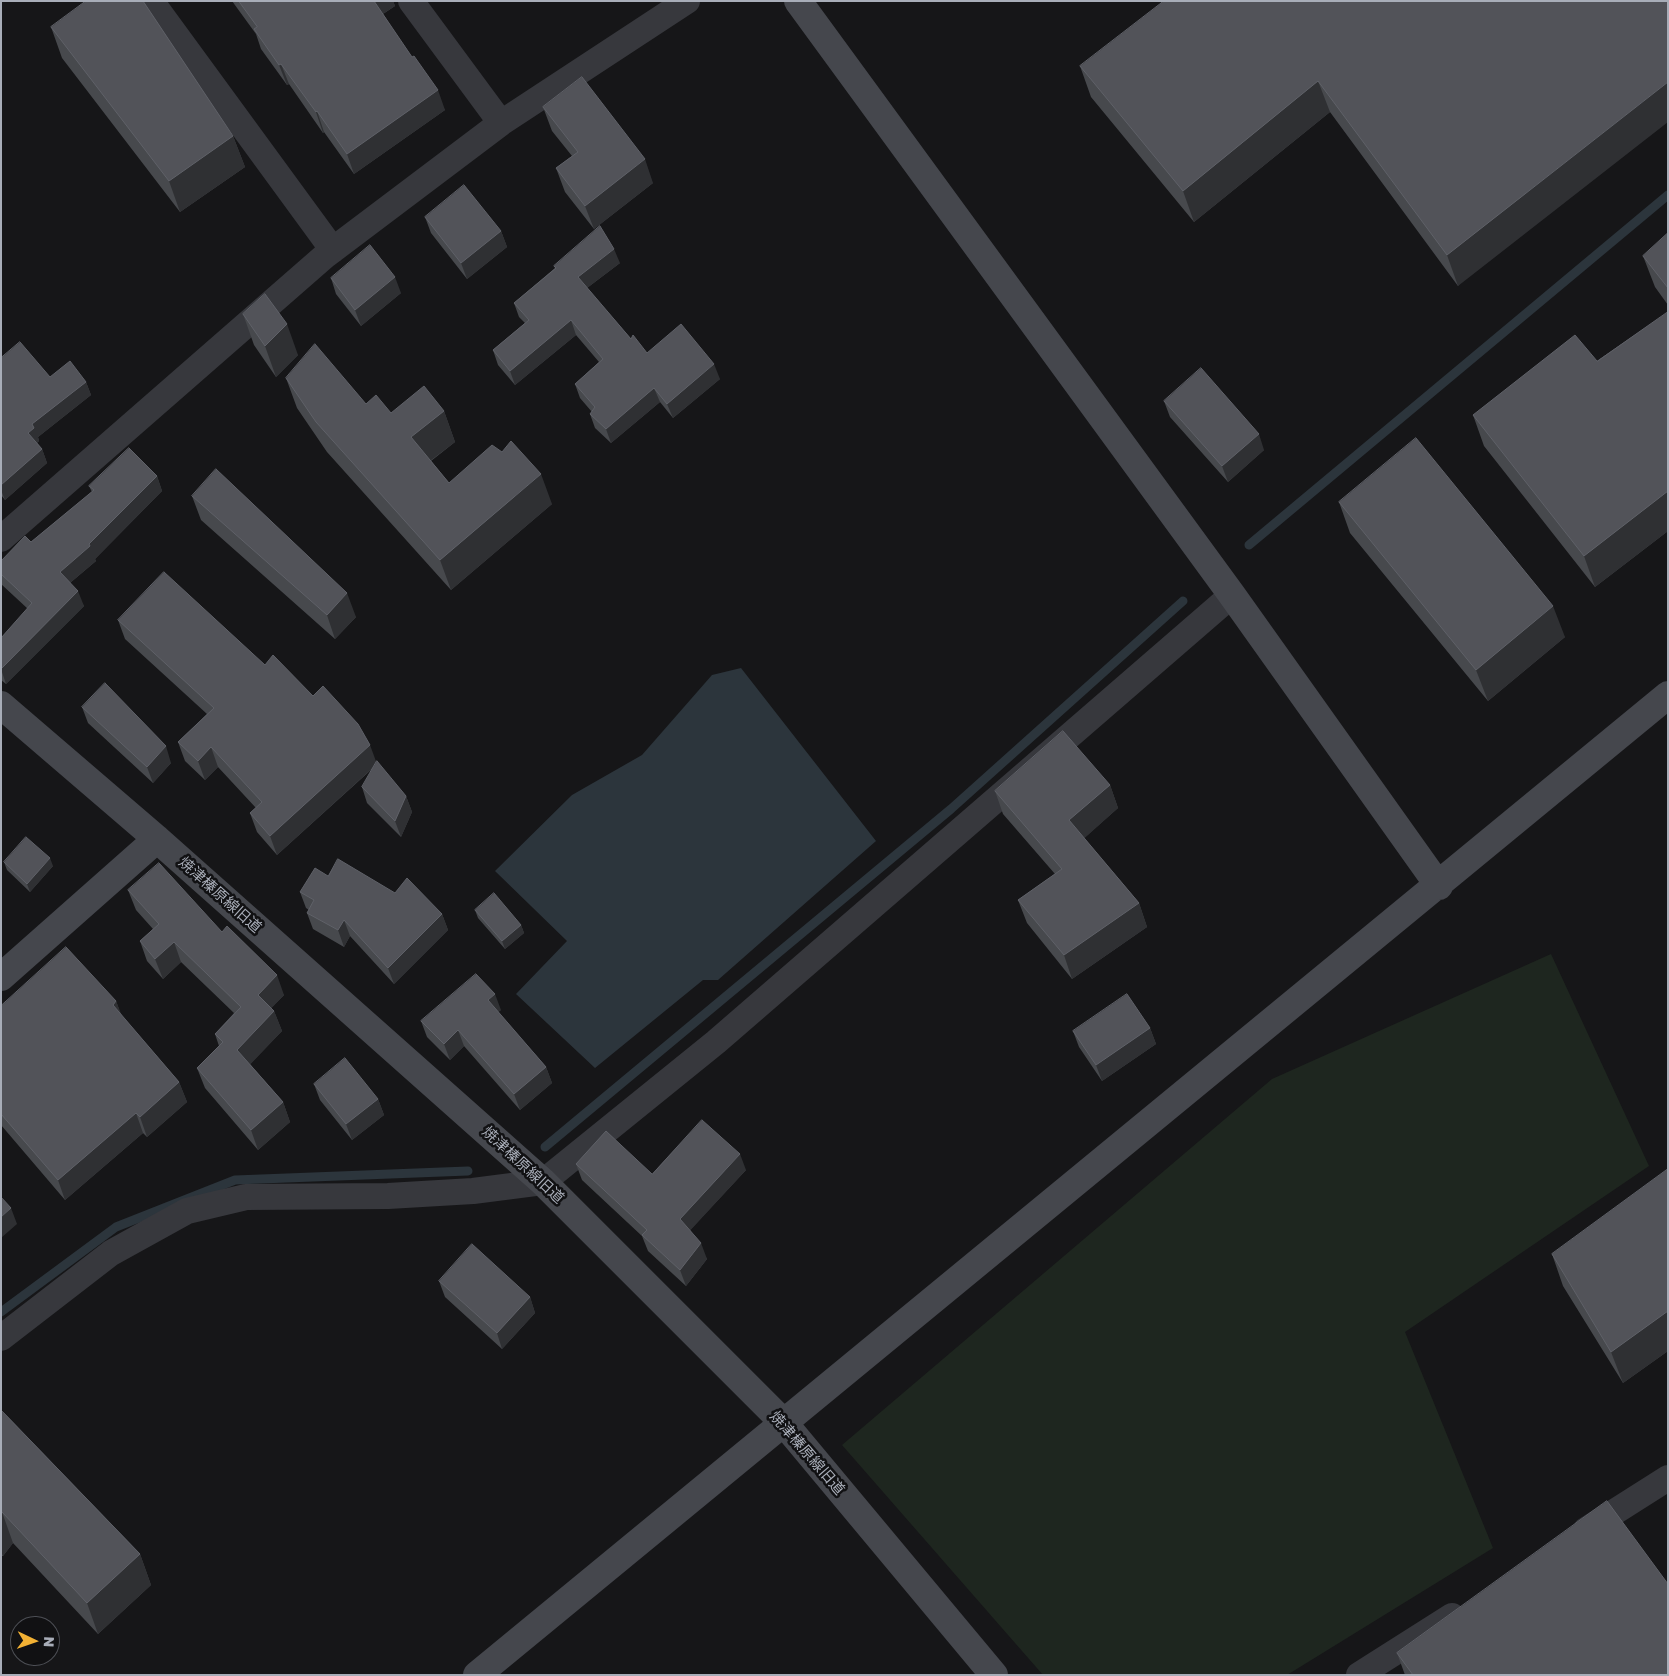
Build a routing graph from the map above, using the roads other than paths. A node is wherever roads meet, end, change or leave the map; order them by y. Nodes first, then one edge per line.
1 (151, 1) edge
2 (411, 1) edge
3 (687, 1) edge
4 (798, 1) edge
5 (501, 123) junction
6 (333, 250) junction
7 (1, 539) edge
8 (1232, 595) junction
9 (1668, 696) edge
10 (2, 707) edge
11 (157, 839) junction
12 (1439, 886) junction
13 (1, 977) edge
14 (543, 1182) junction
15 (1, 1338) edge
16 (783, 1422) junction
17 (1668, 1478) edge
18 (1568, 1542) edge
19 (1468, 1606) edge
20 (478, 1675) edge
21 (994, 1675) edge
22 (1360, 1675) edge

1 - 6 street
2 - 5 street
3 - 5 street
4 - 8 street
5 - 6 street
6 - 7 street
8 - 12 street
8 - 14 street
9 - 12 street
10 - 11 street, 焼津榛原線旧道
11 - 13 street
11 - 14 street, 焼津榛原線旧道
12 - 16 street
14 - 15 street
14 - 16 street, 焼津榛原線旧道
16 - 20 street
16 - 21 street, 焼津榛原線旧道
17 - 18 street
19 - 22 street

